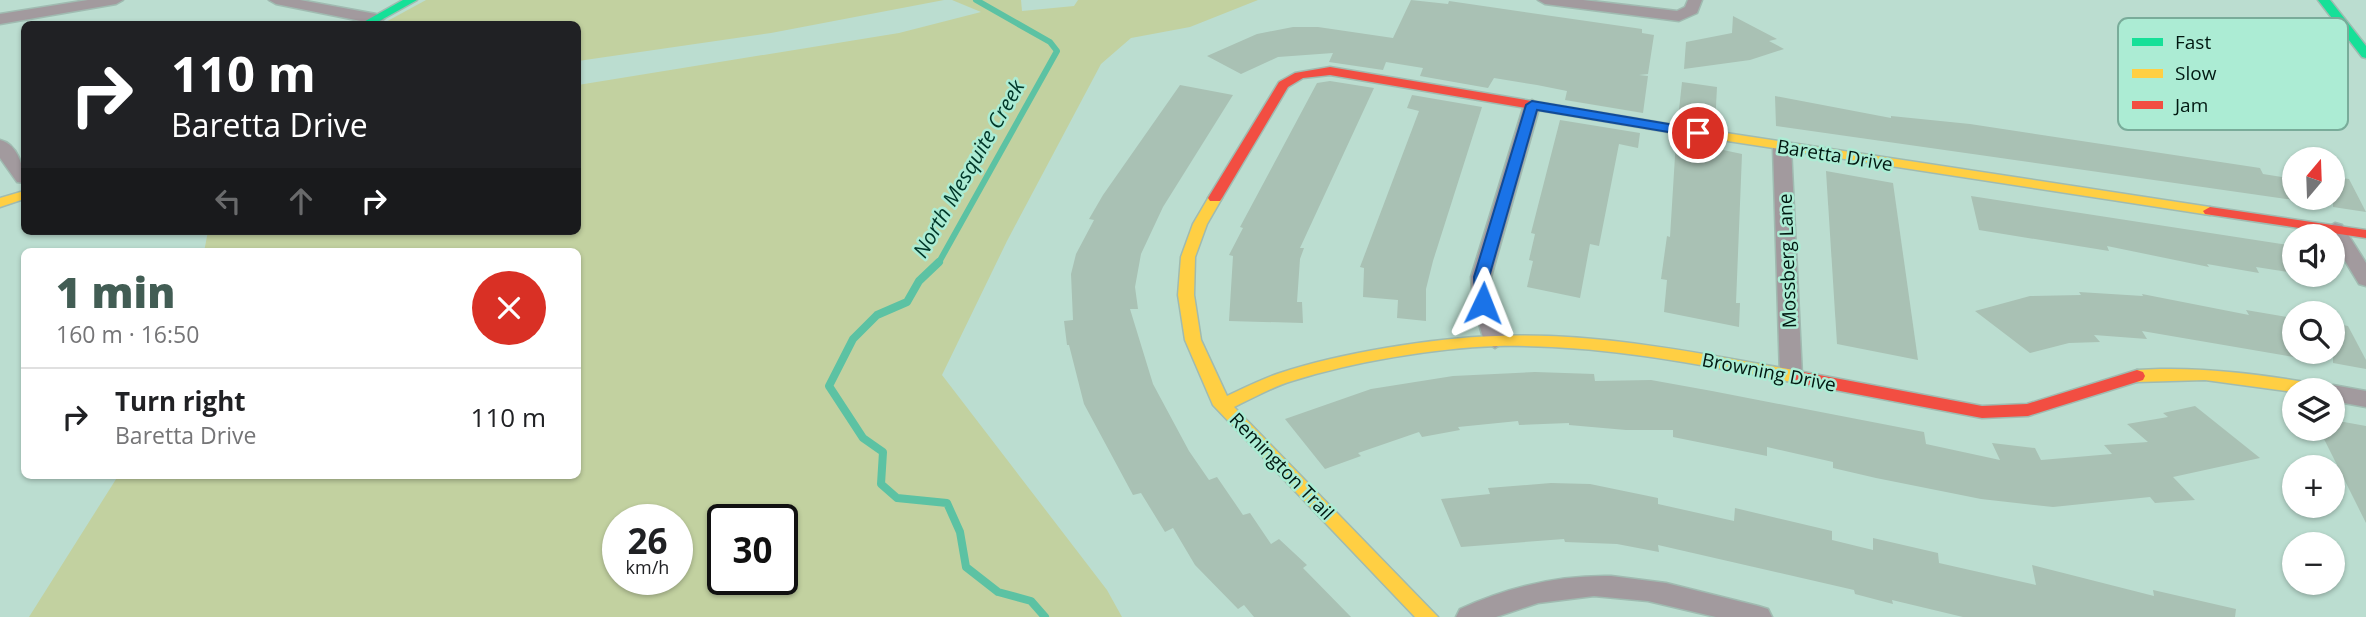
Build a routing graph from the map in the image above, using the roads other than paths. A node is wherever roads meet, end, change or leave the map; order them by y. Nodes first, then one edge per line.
1 (116, 0) edge
2 (276, 0) edge
3 (411, 0) edge
4 (1545, 0) edge
5 (1695, 0) edge
6 (2324, 0) edge
7 (2338, 18) edge
8 (0, 19) edge
9 (367, 21) edge
10 (373, 21) edge
11 (2348, 31) edge
12 (2366, 54) edge
13 (1306, 74) joint
14 (1532, 105) junction
15 (0, 145) edge
16 (1782, 147) junction
17 (21, 174) edge
18 (21, 196) edge
19 (0, 203) edge
20 (2301, 224) edge
21 (2345, 231) edge
22 (2366, 234) edge
23 (2345, 245) edge
24 (2366, 280) edge
25 (1495, 341) junction
26 (1791, 376) junction
27 (2282, 384) edge
28 (2345, 395) edge
29 (2366, 399) edge
30 (1222, 405) junction
31 (1428, 617) edge
32 (1470, 617) edge
33 (1758, 617) edge

1 - 8 street
2 - 9 street
3 - 10 street
4 - 5 street
6 - 7 street
11 - 12 street
13 - 14 street, Baretta Drive
13 - 30 street, Remington Trail
14 - 16 street, Baretta Drive
14 - 25 street
15 - 17 street
16 - 20 street, Baretta Drive
16 - 26 street, Mossberg Lane
18 - 19 street
21 - 22 street, Baretta Drive
23 - 24 street
25 - 26 street, Browning Drive
25 - 30 street, Browning Drive
26 - 27 street, Browning Drive
28 - 29 street
30 - 31 street, Remington Trail
32 - 33 street

